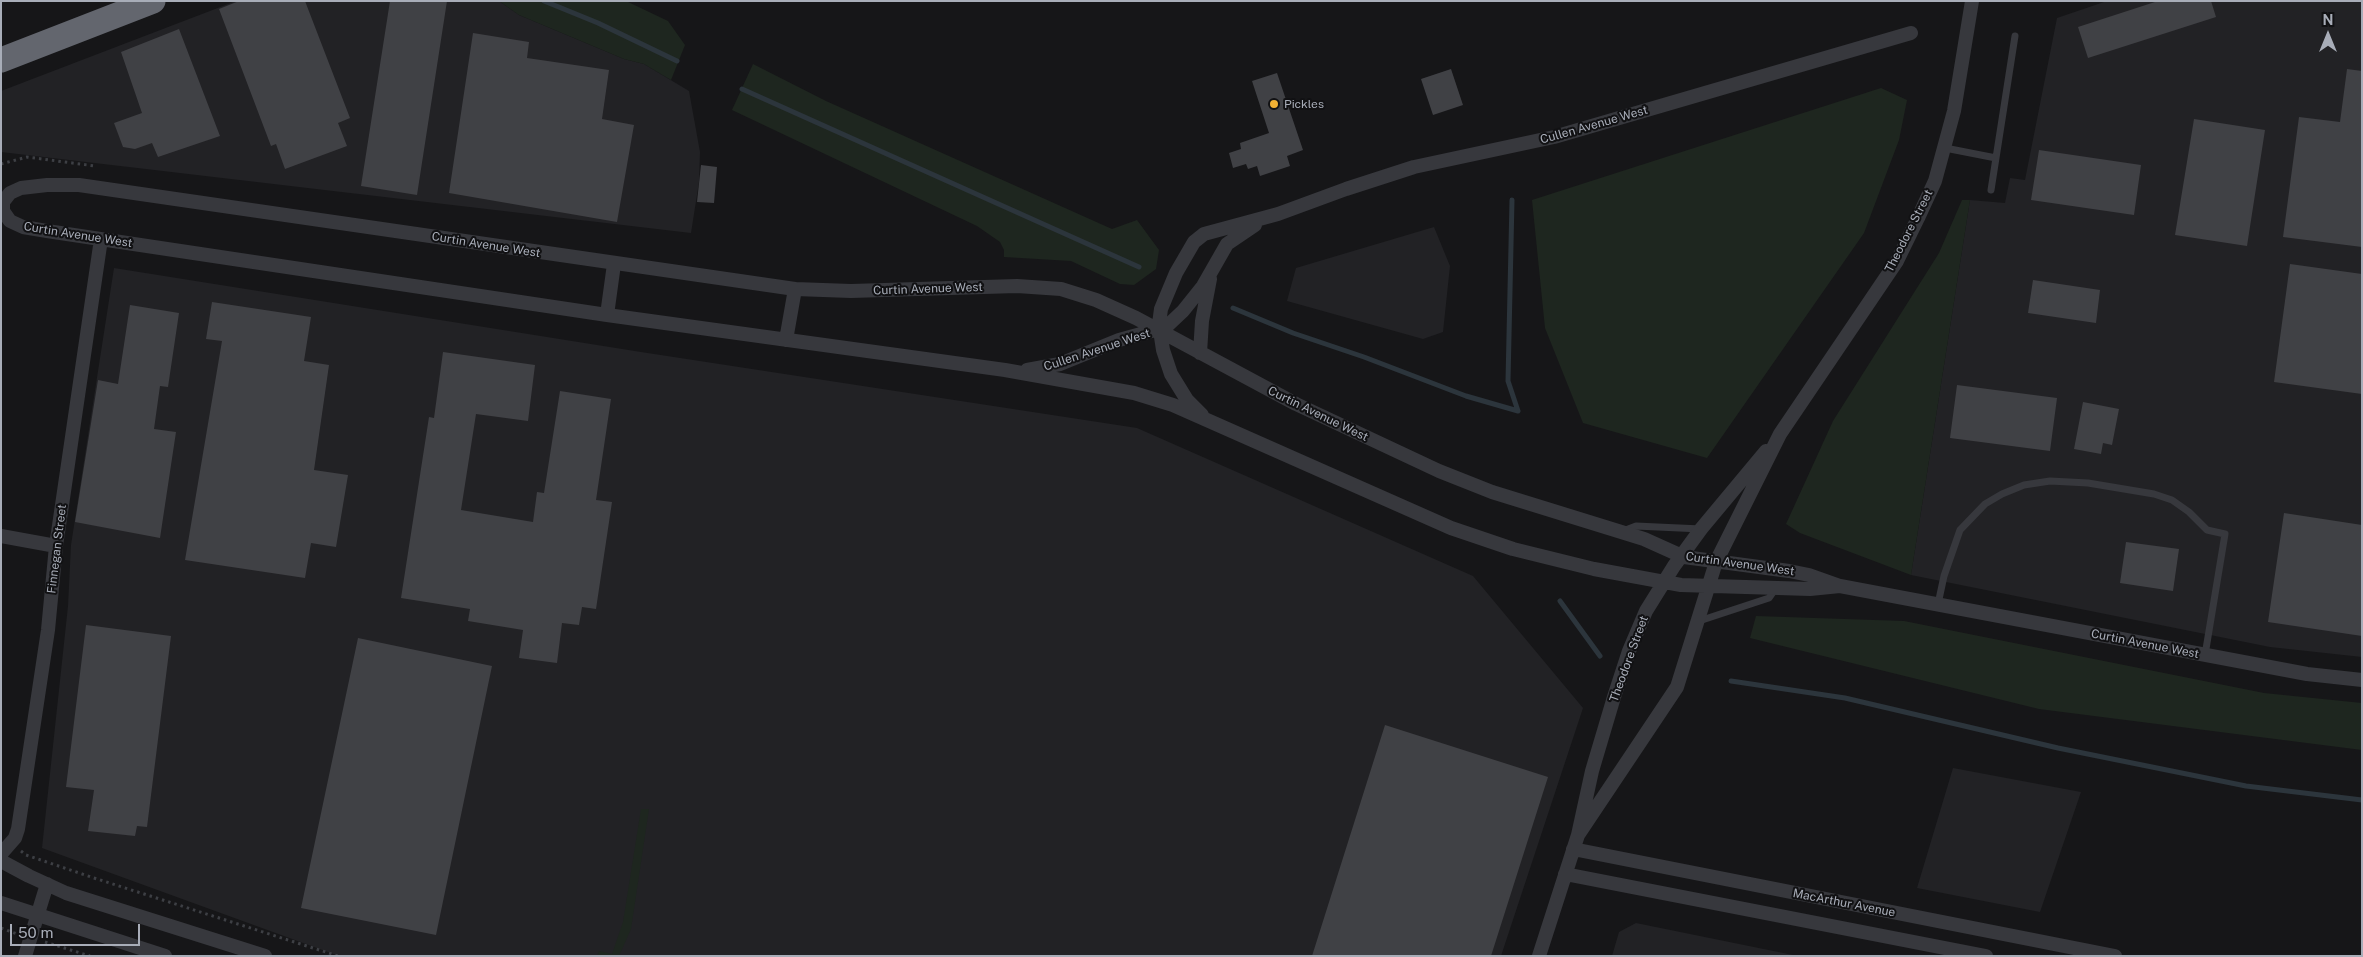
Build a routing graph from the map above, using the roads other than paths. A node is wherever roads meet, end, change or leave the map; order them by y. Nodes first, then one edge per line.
1 (153, 1) edge
2 (1972, 1) edge
3 (1911, 33) dead end
4 (2014, 36) dead end
5 (1, 60) edge
6 (1945, 148) junction
7 (1996, 158) junction
8 (1991, 190) dead end
9 (1278, 214) junction
10 (101, 239) junction
11 (1217, 262) junction
12 (614, 264) junction
13 (795, 289) junction
14 (607, 314) junction
15 (1159, 330) junction
16 (786, 340) junction
17 (1200, 353) junction
18 (1005, 370) junction
19 (1213, 424) junction
20 (1780, 434) junction
21 (1701, 529) junction
22 (1620, 532) junction
23 (1, 536) edge
24 (56, 546) junction
25 (1681, 556) junction
26 (1716, 562) junction
27 (1663, 583) junction
28 (1840, 586) junction
29 (1708, 587) junction
30 (1776, 587) junction
31 (1938, 604) junction
32 (1696, 623) junction
33 (2205, 655) junction
34 (2362, 680) edge
35 (1576, 842) junction
36 (1, 854) edge
37 (1, 861) edge
38 (1565, 874) junction
39 (47, 884) junction
40 (1, 903) edge
41 (37, 916) junction
42 (25, 956) edge
43 (166, 956) edge
44 (265, 956) edge
45 (1539, 956) edge
46 (1986, 956) edge
47 (2115, 956) edge

1 - 5 highway
2 - 6 street, Theodore Street
3 - 9 street, Cullen Avenue West
4 - 7 lane
6 - 7 lane
6 - 20 street, Theodore Street
7 - 8 lane
9 - 11 street, Cullen Avenue West
9 - 15 street, Cullen Avenue West
10 - 12 street, Curtin Avenue West
10 - 14 street, Curtin Avenue West
10 - 24 street, Finnegan Street
11 - 15 street, Cullen Avenue West
11 - 17 street
12 - 13 street, Curtin Avenue West
12 - 14 street
13 - 15 street, Curtin Avenue West
13 - 16 street
14 - 16 street, Curtin Avenue West
15 - 17 street, Curtin Avenue West
15 - 18 street, Cullen Avenue West
15 - 19 street, Cullen Avenue West
16 - 18 street, Curtin Avenue West
17 - 22 street, Curtin Avenue West
18 - 19 street, Curtin Avenue West
19 - 27 street, Curtin Avenue West
20 - 21 street, Theodore Street
20 - 26 street, Theodore Street
21 - 22 lane
21 - 25 street, Theodore Street
22 - 25 street, Curtin Avenue West
23 - 24 street
24 - 36 street, Finnegan Street
25 - 26 street, Curtin Avenue West
25 - 27 street, Theodore Street
26 - 28 street, Curtin Avenue West
26 - 29 street, Theodore Street
27 - 29 street, Curtin Avenue West
27 - 35 street, Theodore Street
28 - 30 street, Curtin Avenue West
28 - 31 street, Curtin Avenue West
29 - 30 street, Curtin Avenue West
29 - 32 street, Theodore Street
30 - 32 lane
31 - 33 street, Curtin Avenue West
31 - 33 lane
32 - 35 street, Theodore Street
33 - 34 street, Curtin Avenue West
35 - 38 street, Theodore Street
35 - 47 street, MacArthur Avenue
37 - 39 street
38 - 45 street, Theodore Street
38 - 46 street, MacArthur Avenue
39 - 41 street
39 - 44 street
40 - 41 street
41 - 42 street
41 - 43 street

